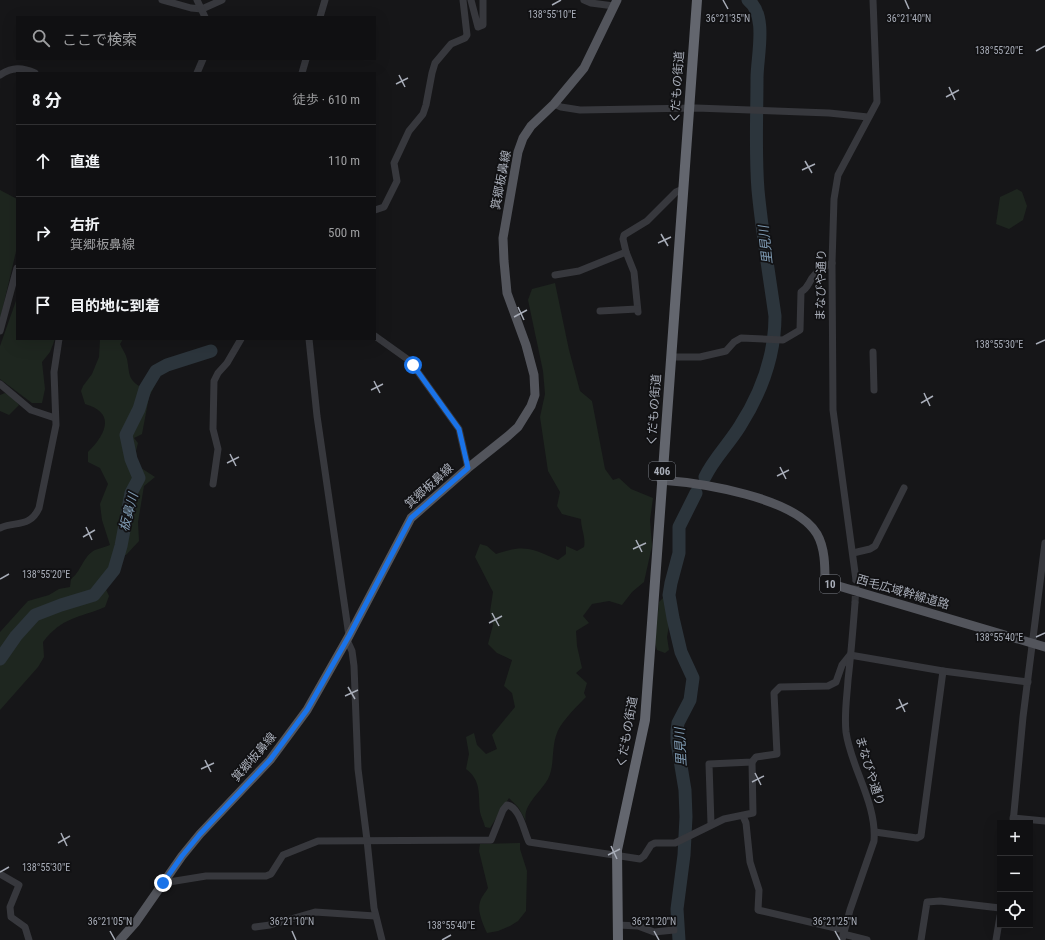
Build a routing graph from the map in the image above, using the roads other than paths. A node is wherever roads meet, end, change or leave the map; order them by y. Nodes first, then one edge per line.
1 (162, 0) edge
2 (197, 0) edge
3 (222, 0) edge
4 (325, 0) edge
5 (463, 0) edge
6 (471, 0) edge
7 (483, 0) edge
8 (584, 0) edge
9 (697, 0) edge
10 (873, 0) edge
11 (616, 3) edge
12 (202, 9) junction
13 (205, 16) edge
14 (320, 16) edge
15 (203, 60) edge
16 (306, 60) edge
17 (32, 72) edge
18 (197, 72) edge
19 (302, 72) edge
20 (0, 75) edge
21 (554, 104) junction
22 (689, 108) junction
23 (868, 117) junction
24 (683, 189) junction
25 (376, 210) edge
26 (626, 252) junction
27 (832, 263) junction
28 (16, 272) edge
29 (555, 275) dead end
30 (600, 311) dead end
31 (0, 331) edge
32 (376, 337) edge
33 (59, 340) edge
34 (240, 340) edge
35 (309, 340) edge
36 (874, 352) dead end
37 (671, 357) junction
38 (0, 384) edge
39 (874, 390) dead end
40 (55, 418) junction
41 (468, 468) junction
42 (661, 480) junction
43 (213, 484) dead end
44 (904, 488) dead end
45 (0, 528) edge
46 (1045, 543) edge
47 (853, 553) junction
48 (856, 580) tunnel mouth
49 (855, 603) tunnel mouth
50 (348, 638) junction
51 (1032, 643) junction
52 (1045, 647) edge
53 (850, 655) junction
54 (943, 671) junction
55 (1028, 682) junction
56 (752, 762) junction
57 (743, 816) junction
58 (1013, 820) edge
59 (1033, 821) edge
60 (1045, 821) edge
61 (711, 824) junction
62 (874, 832) junction
63 (367, 840) junction
64 (616, 856) junction
65 (0, 874) edge
66 (163, 883) junction
67 (997, 908) edge
68 (375, 916) junction
69 (618, 925) junction
70 (255, 928) dead end
71 (998, 928) edge
72 (674, 930) dead end
73 (843, 935) edge
74 (29, 940) edge
75 (120, 940) edge
76 (382, 940) edge
77 (618, 940) edge
78 (867, 940) edge
79 (921, 940) edge
80 (996, 940) edge

1 - 12 street
2 - 12 street
3 - 12 street
4 - 14 street
5 - 25 street
6 - 7 street
8 - 11 street
9 - 22 highway, くだもの街道 / 406
10 - 23 street, まなびや通り
11 - 21 main road, 箕郷板鼻線
12 - 13 street
15 - 18 street
16 - 19 street
17 - 20 street
21 - 22 street
21 - 41 main road, 箕郷板鼻線
22 - 23 street
22 - 24 highway, くだもの街道 / 406
23 - 27 street, まなびや通り
24 - 26 street
24 - 37 highway, くだもの街道 / 406
26 - 29 street
26 - 30 street
27 - 37 street
27 - 47 street, まなびや通り
28 - 31 street
32 - 41 street
33 - 40 street
34 - 43 street
35 - 50 street
36 - 39 street
37 - 42 highway, くだもの街道 / 406
38 - 40 street
40 - 45 street
41 - 50 main road, 箕郷板鼻線
42 - 51 main road, 西毛広域幹線道路 / 10
42 - 64 highway, くだもの街道 / 406
44 - 47 street
46 - 51 street
47 - 48 street, まなびや通り
49 - 53 street, まなびや通り
50 - 63 street
50 - 66 main road, 箕郷板鼻線
51 - 52 main road, 西毛広域幹線道路 / 10
51 - 55 street
53 - 54 street
53 - 56 street
53 - 62 street, まなびや通り
54 - 55 street
54 - 62 street
55 - 58 street
56 - 57 street
56 - 61 street
57 - 61 street
57 - 73 street
59 - 60 street
61 - 64 street
62 - 73 street, まなびや通り
63 - 64 street
63 - 66 street
63 - 68 street
64 - 69 highway, くだもの街道 / 406
65 - 74 street
66 - 75 main road, 箕郷板鼻線
67 - 79 street
68 - 70 street
68 - 76 street
69 - 72 street
69 - 77 highway, くだもの街道 / 406
71 - 80 street
73 - 78 street

